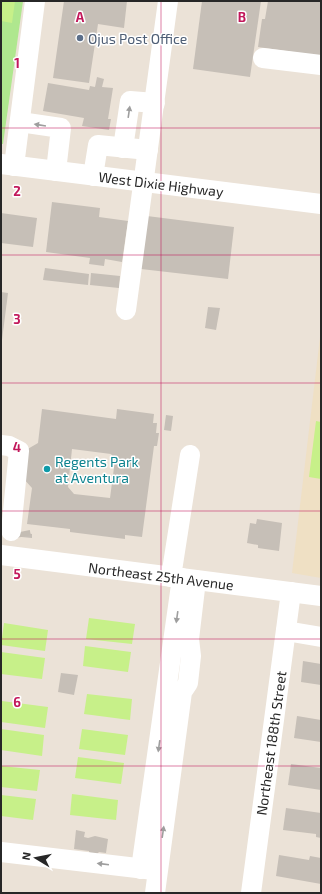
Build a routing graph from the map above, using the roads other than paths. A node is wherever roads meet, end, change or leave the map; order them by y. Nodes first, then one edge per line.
1 (35, 1) edge
2 (168, 1) edge
3 (263, 58) dead end
4 (321, 65) edge
5 (155, 103) junction
6 (20, 122) junction
7 (124, 148) junction
8 (148, 150) junction
9 (8, 165) edge
10 (56, 171) junction
11 (93, 176) junction
12 (144, 182) junction
13 (321, 204) edge
14 (126, 310) dead end
15 (10, 448) edge
16 (190, 455) dead end
17 (8, 484) edge
18 (11, 556) edge
19 (183, 578) junction
20 (291, 592) junction
21 (321, 596) edge
22 (286, 631) junction
23 (321, 637) edge
24 (172, 654) junction
25 (191, 656) junction
26 (174, 691) junction
27 (1, 852) edge
28 (150, 870) junction
29 (155, 893) edge
30 (251, 893) edge

1 - 6 street
2 - 5 street
3 - 4 street
7 -> 5 street
5 - 8 street
6 - 9 street
10 -> 6 street
7 - 8 street
7 - 11 street
8 - 12 street
9 - 10 street, West Dixie Highway
10 - 11 street, West Dixie Highway
11 - 12 street, West Dixie Highway
12 - 13 street, West Dixie Highway
12 - 14 street
15 - 17 street
16 - 19 street
17 - 18 street
18 - 19 street, Northeast 25th Avenue
19 - 20 street, Northeast 25th Avenue
19 -> 24 street
19 - 25 street
20 - 21 street, Northeast 25th Avenue
20 - 22 street, Northeast 188th Street
22 - 23 street
22 - 30 street, Northeast 188th Street
24 - 25 street
24 - 26 street
25 - 26 street
26 - 28 street
28 -> 27 street
28 - 29 street

